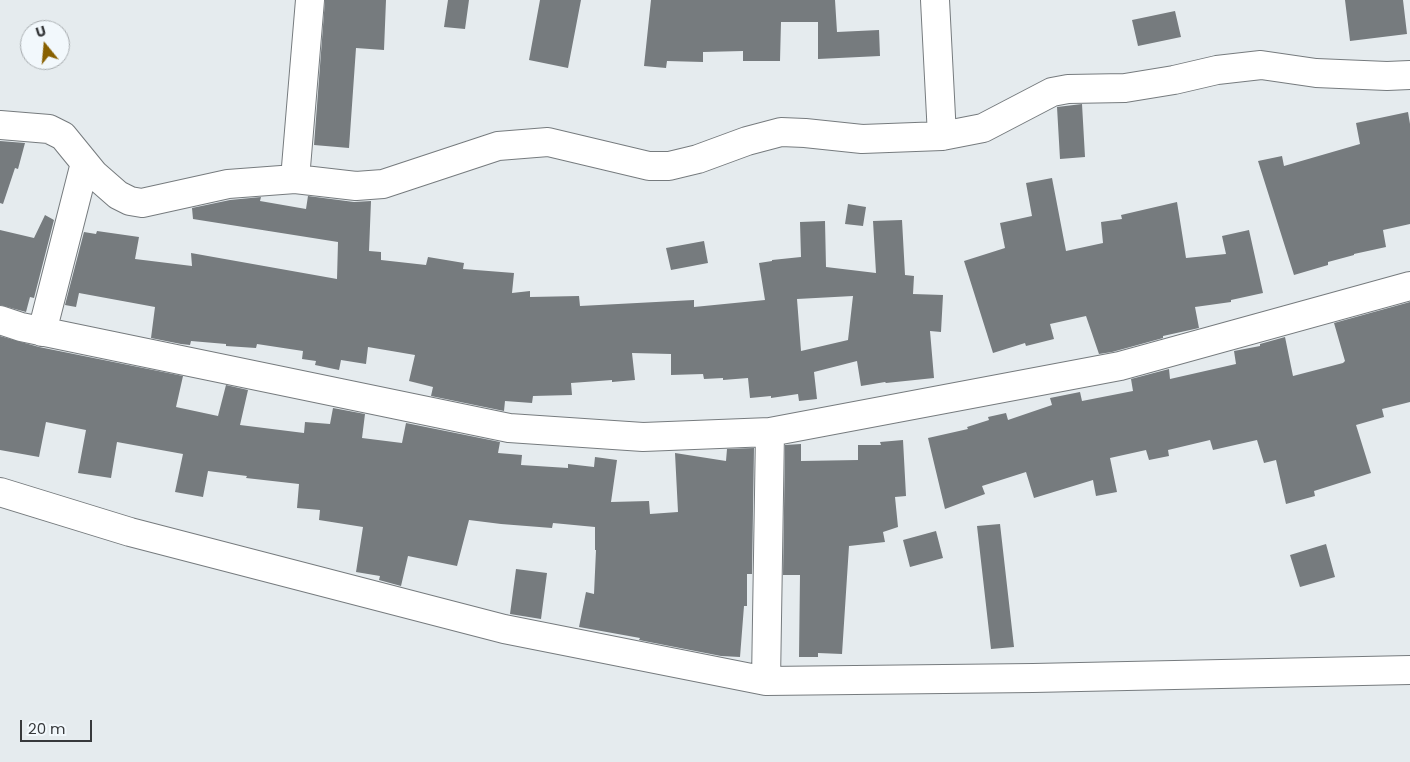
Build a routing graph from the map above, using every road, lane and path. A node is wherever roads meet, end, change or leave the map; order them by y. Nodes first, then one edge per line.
1 (310, 0) edge
2 (935, 0) edge
3 (1410, 76) edge
4 (0, 125) edge
5 (942, 136) junction
6 (85, 163) junction
7 (296, 172) junction
8 (1410, 286) edge
9 (0, 320) edge
10 (42, 332) junction
11 (770, 432) junction
12 (0, 492) edge
13 (1410, 670) edge
14 (766, 681) junction

1 - 7 street
2 - 5 street
3 - 5 street
4 - 6 street
5 - 7 street
6 - 7 street
6 - 10 street
8 - 11 street
9 - 10 street
10 - 11 street
11 - 14 street
12 - 14 street
13 - 14 street

